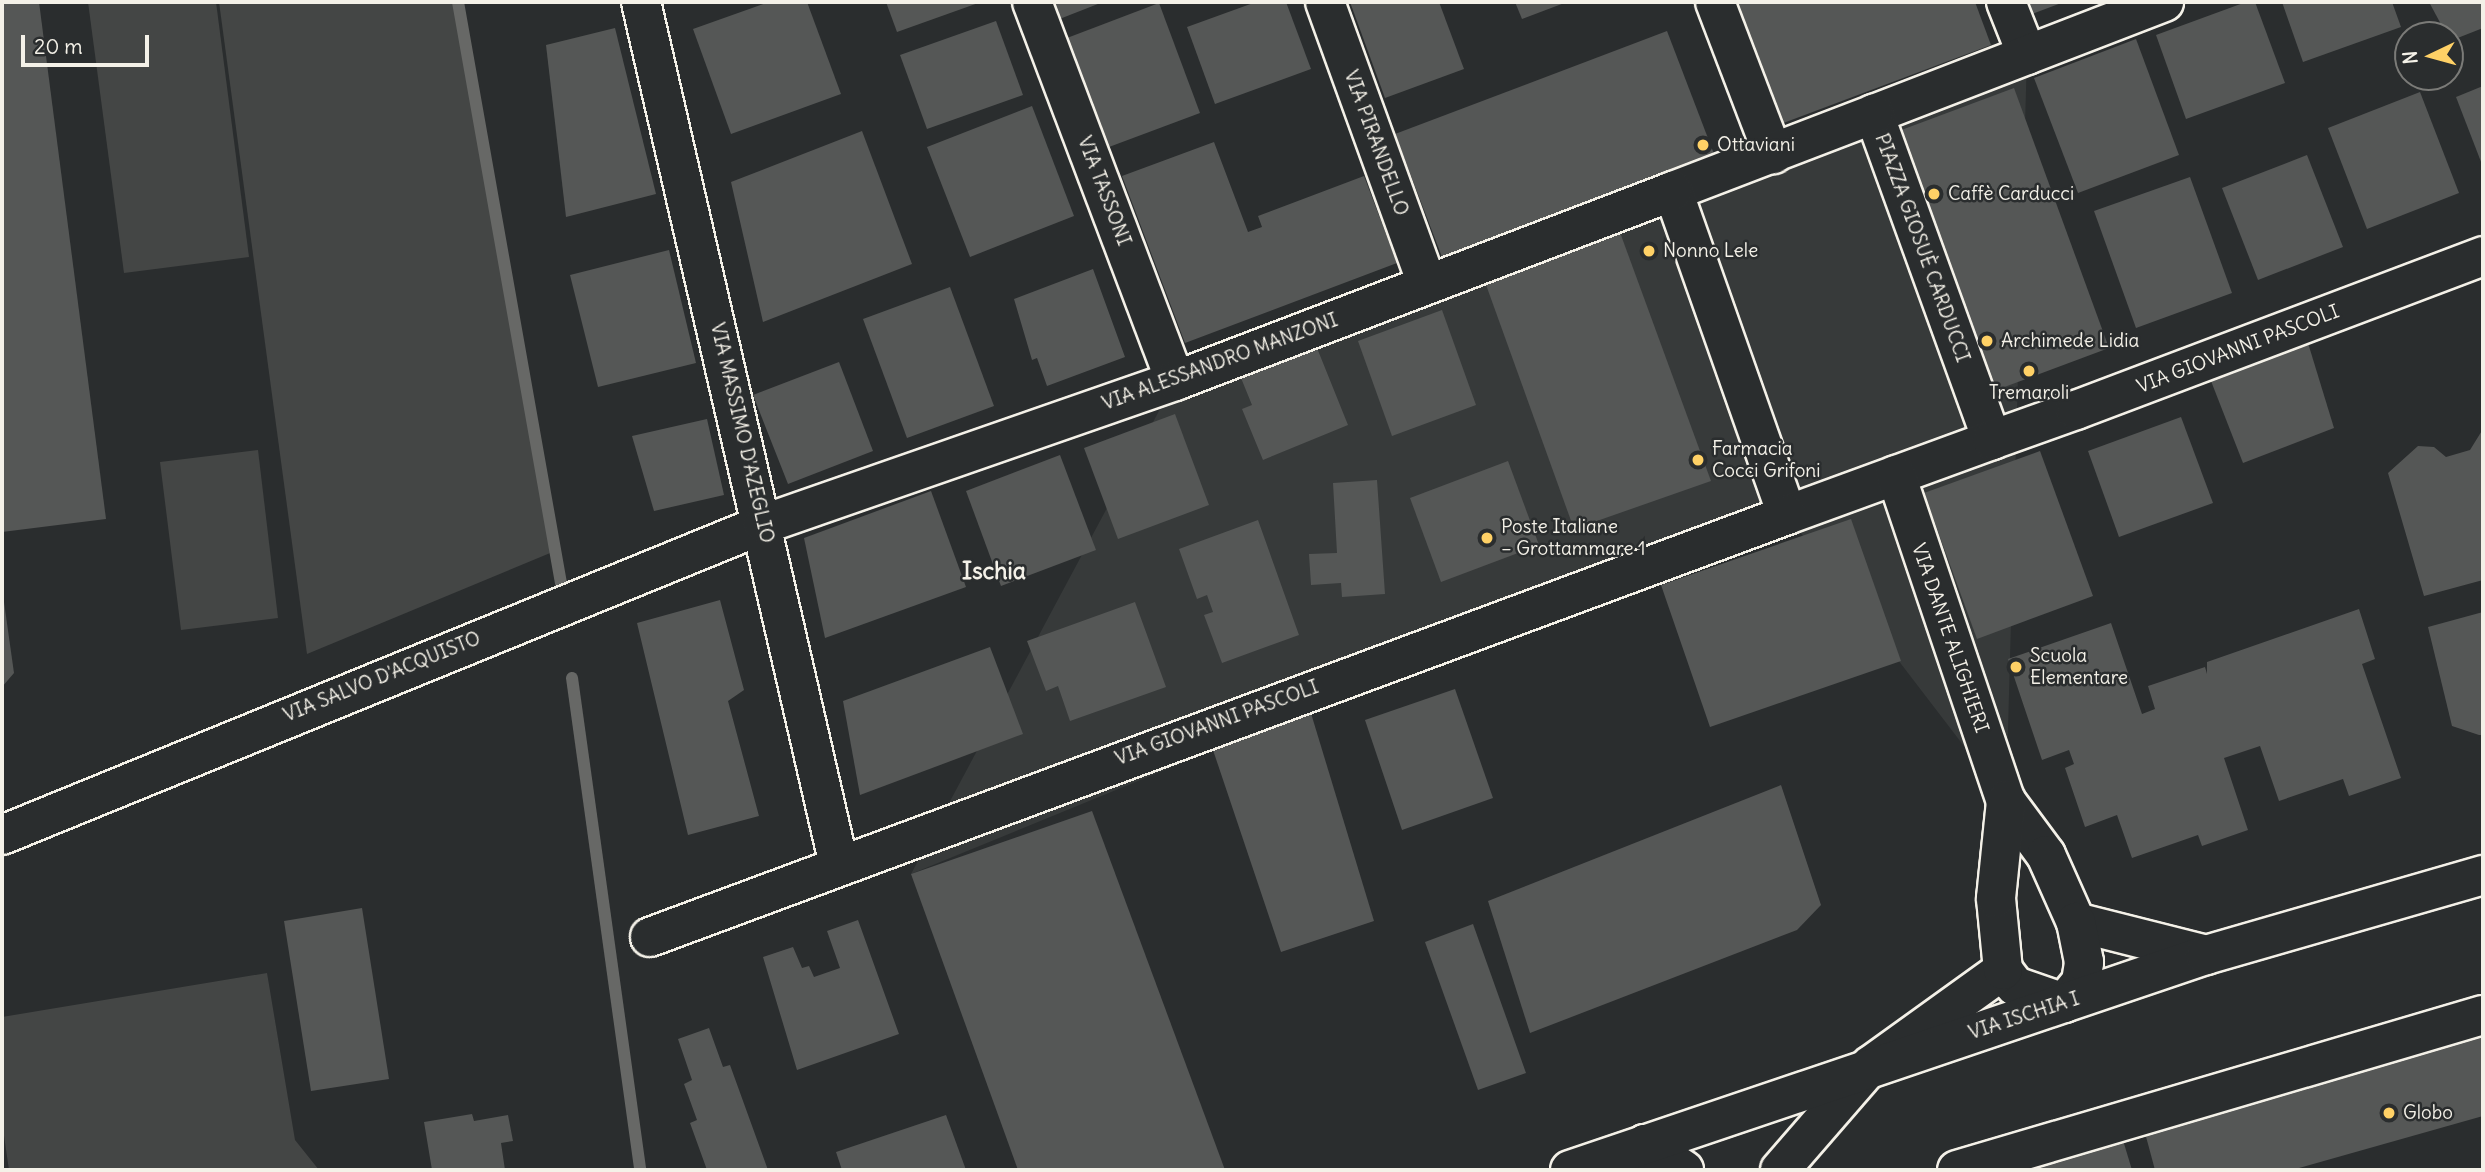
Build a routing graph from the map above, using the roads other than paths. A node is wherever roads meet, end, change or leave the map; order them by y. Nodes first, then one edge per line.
1 (640, 2) edge
2 (1032, 2) edge
3 (1325, 2) edge
4 (1715, 2) edge
5 (2006, 2) edge
6 (2164, 2) edge
7 (2026, 55) junction
8 (1874, 114) junction
9 (1773, 154) junction
10 (1673, 191) junction
11 (2483, 256) edge
12 (1427, 284) junction
13 (1175, 381) junction
14 (1992, 440) junction
15 (1896, 475) junction
16 (1787, 515) junction
17 (764, 524) junction
18 (2006, 801) junction
19 (2, 835) edge
20 (839, 865) junction
21 (2483, 875) edge
22 (2076, 922) junction
23 (650, 937) dead end
24 (2206, 955) junction
25 (2003, 970) junction
26 (2064, 1003) junction
27 (2483, 1014) edge
28 (1870, 1066) junction
29 (1633, 1157) edge
30 (1570, 1170) edge
31 (1684, 1170) edge
32 (1780, 1170) edge
33 (1957, 1170) edge

1 - 17 street, VIA MASSIMO D'AZEGLIO
2 - 13 street, VIA TASSONI
3 - 12 street, VIA PIRANDELLO
4 - 9 street
5 - 7 street
6 - 7 street
7 - 8 street
8 - 9 street, PIAZZA GIOSUÈ CARDUCCI
8 - 14 street, PIAZZA GIOSUÈ CARDUCCI
9 - 10 street, PIAZZA GIOSUÈ CARDUCCI
10 - 12 street, VIA ALESSANDRO MANZONI
10 - 16 street
11 - 14 street, VIA GIOVANNI PASCOLI
12 - 13 street, VIA ALESSANDRO MANZONI
13 - 17 street, VIA ALESSANDRO MANZONI
14 - 15 street
15 - 16 street
15 - 18 street, VIA DANTE ALIGHIERI
16 - 20 street, VIA GIOVANNI PASCOLI
17 - 19 street, VIA SALVO D'ACQUISTO
17 - 20 street, VIA MASSIMO D'AZEGLIO
18 - 22 street, VIA DANTE ALIGHIERI
18 - 25 street, VIA DANTE ALIGHIERI
20 - 23 street, VIA GIOVANNI PASCOLI
21 - 24 street, VIA ISCHIA I
22 - 24 street
22 - 26 street, VIA DANTE ALIGHIERI
24 - 26 street, VIA ISCHIA I
25 - 26 street
25 - 28 street
26 - 28 street, VIA ISCHIA I
27 - 33 street
28 - 29 street, VIA ISCHIA I
28 - 32 street
29 - 30 street, VIA ISCHIA I
29 - 31 street

